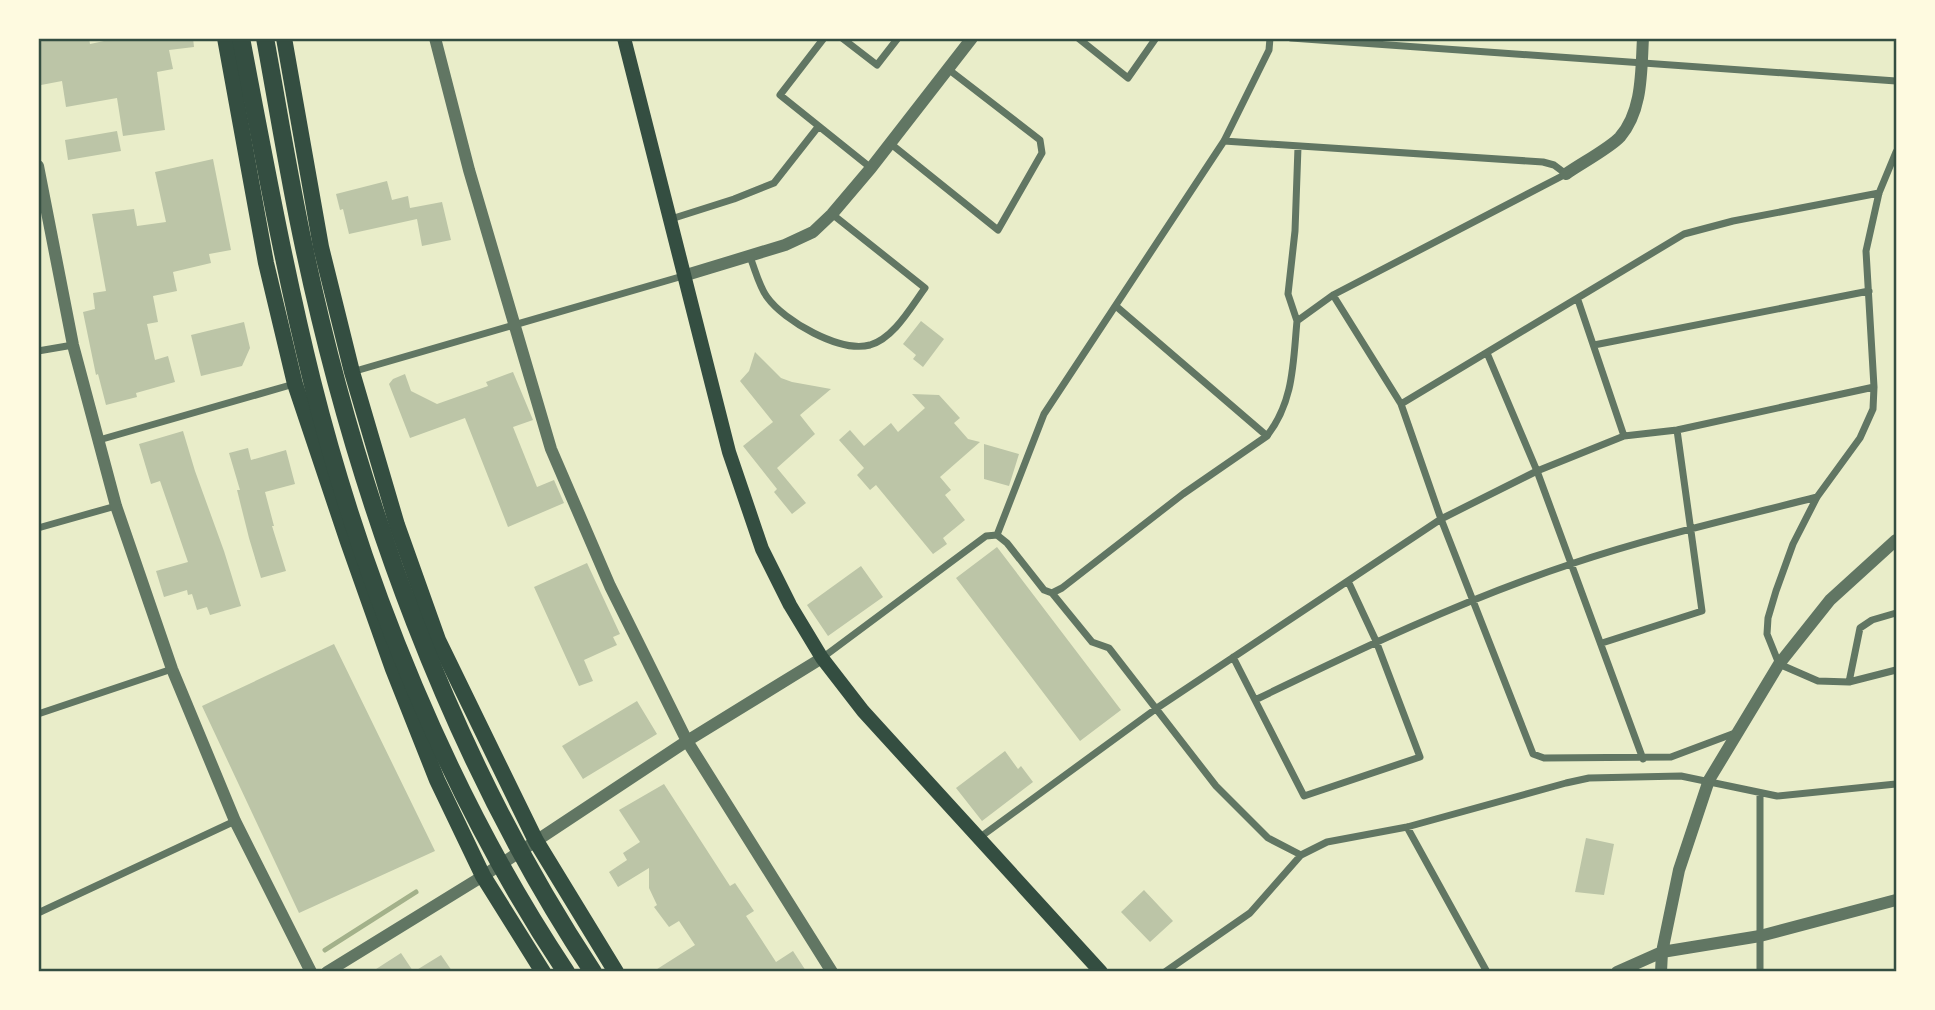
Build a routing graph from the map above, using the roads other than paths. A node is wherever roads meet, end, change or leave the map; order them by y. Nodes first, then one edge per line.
1 (225, 38) edge
2 (241, 38) edge
3 (265, 38) edge
4 (284, 38) edge
5 (435, 38) edge
6 (624, 38) edge
7 (824, 38) edge
8 (842, 38) edge
9 (898, 38) edge
10 (972, 38) edge
11 (1078, 38) edge
12 (1156, 38) edge
13 (1270, 38) edge
14 (1291, 38) edge
15 (1643, 38) edge
16 (1642, 64) junction
17 (948, 69) junction
18 (1896, 80) edge
19 (818, 127) junction
20 (1224, 141) junction
21 (891, 144) junction
22 (1298, 147) junction
23 (1896, 152) edge
24 (872, 168) junction
25 (39, 173) edge
26 (1566, 174) junction
27 (1878, 193) junction
28 (832, 214) junction
29 (671, 219) junction
30 (750, 257) junction
31 (683, 276) junction
32 (1869, 292) junction
33 (1333, 295) junction
34 (1578, 300) junction
35 (1117, 307) junction
36 (1297, 321) junction
37 (514, 327) junction
38 (73, 345) junction
39 (1594, 345) junction
40 (38, 351) edge
41 (1487, 353) junction
42 (352, 372) junction
43 (295, 384) junction
44 (1874, 387) junction
45 (1401, 404) junction
46 (1676, 430) junction
47 (1267, 436) junction
48 (1624, 436) junction
49 (99, 440) junction
50 (1537, 471) junction
51 (1817, 497) junction
52 (116, 506) junction
53 (1441, 519) junction
54 (38, 528) edge
55 (1690, 530) junction
56 (997, 535) junction
57 (1896, 540) edge
58 (1572, 564) junction
59 (1348, 581) junction
60 (1052, 593) junction
61 (1473, 600) junction
62 (1896, 614) edge
63 (1376, 641) junction
64 (1602, 643) junction
65 (822, 657) junction
66 (1233, 657) junction
67 (1779, 664) junction
68 (172, 669) junction
69 (1896, 670) edge
70 (1849, 682) junction
71 (1255, 700) junction
72 (1157, 708) junction
73 (38, 715) edge
74 (1736, 733) junction
75 (687, 741) junction
76 (1643, 758) junction
77 (1709, 780) junction
78 (1896, 784) edge
79 (1760, 793) junction
80 (235, 821) junction
81 (1407, 827) junction
82 (979, 838) junction
83 (536, 841) junction
84 (1301, 855) junction
85 (483, 876) junction
86 (1896, 900) edge
87 (38, 913) edge
88 (1760, 936) junction
89 (1662, 952) junction
90 (312, 971) edge
91 (327, 971) edge
92 (543, 971) edge
93 (566, 971) edge
94 (593, 971) edge
95 (615, 971) edge
96 (832, 971) edge
97 (1101, 971) edge
98 (1165, 971) edge
99 (1487, 971) edge
100 (1617, 971) edge
101 (1661, 971) edge
102 (1760, 971) edge

1 - 43 highway
2 - 93 highway
3 - 94 highway
4 - 42 highway
5 - 37 street
6 - 29 main road
7 - 19 street
8 - 9 street
10 - 17 street
11 - 12 street
13 - 20 street
14 - 16 street
15 - 16 street
16 - 18 street
16 - 26 street
17 - 21 street
17 - 21 street
19 - 24 street
19 - 29 street
20 - 22 street
20 - 35 street
21 - 24 street
22 - 26 street
22 - 36 street
23 - 27 street
24 - 28 street
25 - 38 street
26 - 33 street
27 - 32 street
27 - 34 street
28 - 30 street
28 - 30 street
29 - 31 main road
30 - 31 street
31 - 37 street
31 - 65 main road
32 - 39 street
32 - 44 street
33 - 36 street
33 - 45 street
34 - 39 street
34 - 41 street
35 - 47 street
35 - 56 street
36 - 47 street
37 - 42 street
37 - 75 street
38 - 40 street
38 - 49 street
39 - 48 street
41 - 45 street
41 - 50 street
42 - 83 highway
43 - 49 street
43 - 85 highway
44 - 46 street
44 - 51 street
45 - 53 street
46 - 48 street
46 - 55 street
47 - 60 street
48 - 50 street
49 - 52 street
50 - 53 street
50 - 58 street
51 - 55 street
51 - 67 street
52 - 54 street
52 - 68 street
53 - 59 street
53 - 61 street
55 - 58 street
55 - 64 street
56 - 60 street
56 - 65 street
57 - 67 street
58 - 61 street
58 - 64 street
59 - 63 street
59 - 66 street
60 - 72 street
61 - 63 street
61 - 76 street
62 - 70 street
63 - 71 street
63 - 71 street
64 - 76 street
65 - 75 street
65 - 82 main road
66 - 71 street
66 - 72 street
67 - 70 street
67 - 74 street
68 - 73 street
68 - 80 street
69 - 70 street
72 - 82 street
72 - 84 street
74 - 76 street
74 - 77 street
75 - 83 street
75 - 96 street
77 - 79 street
77 - 81 street
77 - 89 street
78 - 79 street
79 - 88 street
80 - 87 street
80 - 90 street
81 - 84 street
81 - 99 street
82 - 97 main road
83 - 85 street
83 - 95 highway
84 - 98 street
85 - 91 street
85 - 92 highway
86 - 88 street
88 - 89 street
88 - 102 street
89 - 100 street
89 - 101 street

